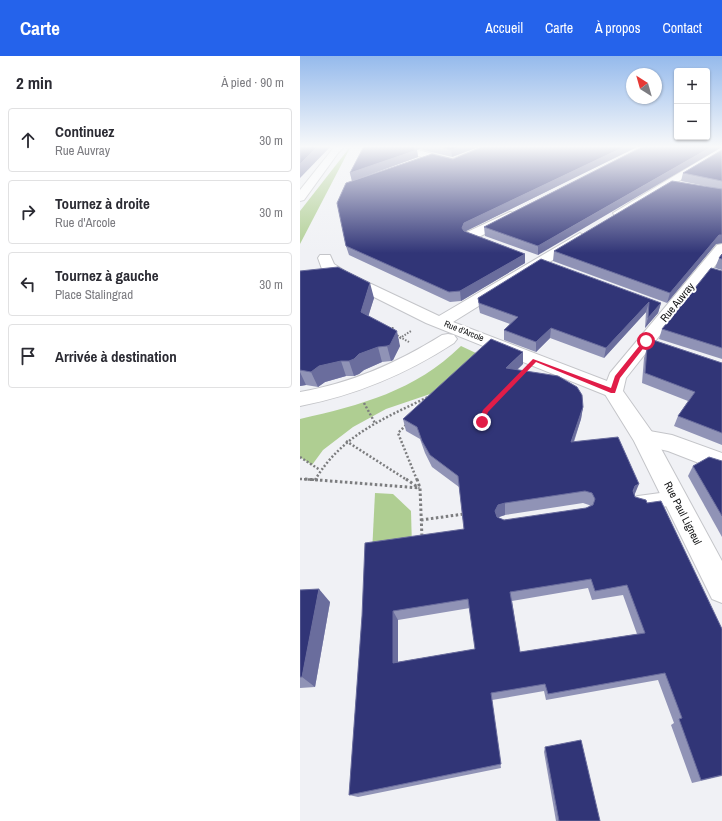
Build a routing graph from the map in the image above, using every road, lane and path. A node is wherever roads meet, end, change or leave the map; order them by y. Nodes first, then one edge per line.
1 (312, 182) edge
2 (668, 182) joint
3 (685, 186) edge
4 (300, 198) edge
5 (519, 212) edge
6 (608, 220) edge
7 (587, 232) edge
8 (484, 242) edge
9 (722, 248) edge
10 (521, 256) edge
11 (538, 263) junction
12 (558, 270) edge
13 (702, 270) junction
14 (311, 271) edge
15 (720, 275) edge
16 (448, 326) junction
17 (383, 330) edge
18 (413, 331) dead end
19 (646, 341) junction
20 (409, 342) dead end
21 (394, 343) edge
22 (664, 347) edge
23 (615, 384) junction
24 (429, 397) edge
25 (300, 399) edge
26 (410, 422) edge
27 (644, 438) junction
28 (346, 441) junction
29 (300, 457) edge
30 (722, 463) edge
31 (320, 470) junction
32 (300, 479) edge
33 (315, 480) junction
34 (420, 488) junction
35 (675, 498) junction
36 (638, 503) edge
37 (468, 513) edge
38 (421, 520) junction
39 (422, 540) edge
40 (722, 589) edge

1 - 4 street
2 - 3 street
2 - 6 street
5 - 8 street
7 - 11 street
9 - 13 street, Rue Auvray
10 - 11 street
11 - 12 street
11 - 16 street
13 - 15 street
13 - 19 street, Rue Auvray
14 - 16 street, Rue d'Arcole
16 - 23 street, Rue d'Arcole
16 - 25 street
17 - 20 path, bridge
18 - 21 path
19 - 22 street
19 - 23 street, Rue Auvray
23 - 27 street
24 - 28 path
26 - 34 path
27 - 30 street
27 - 35 street, Rue Paul Ligneul
28 - 31 path
28 - 34 path
29 - 31 path
31 - 33 path
32 - 33 path
33 - 34 path
34 - 38 path
35 - 36 lane
35 - 40 street, Rue Paul Ligneul
37 - 38 path
38 - 39 path

